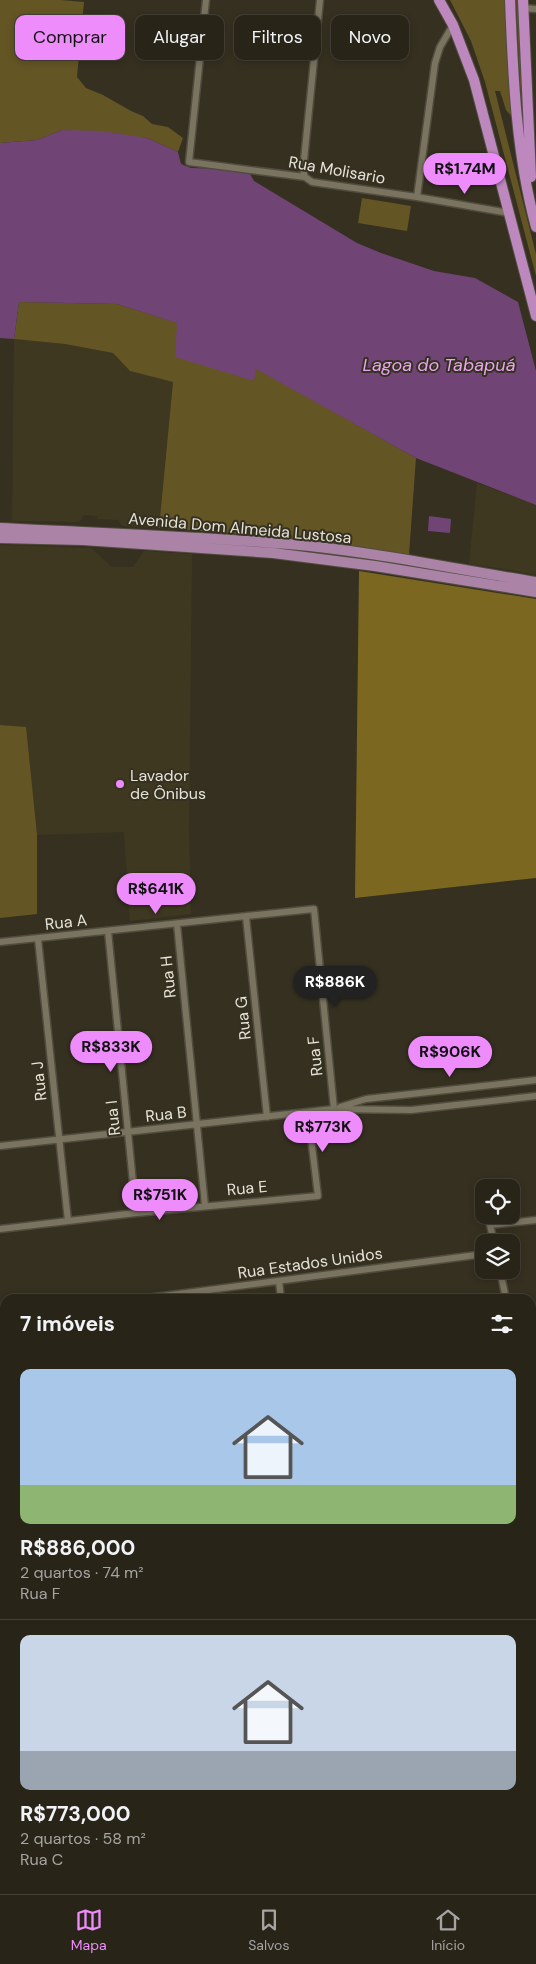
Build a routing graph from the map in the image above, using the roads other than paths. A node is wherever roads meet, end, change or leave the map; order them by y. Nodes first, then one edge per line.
1 (206, 0) edge
2 (320, 0) edge
3 (439, 0) edge
4 (510, 0) edge
5 (523, 4) edge
6 (536, 9) edge
7 (453, 25) junction
8 (306, 177) junction
9 (417, 197) junction
10 (509, 214) junction
11 (535, 221) edge
12 (536, 316) edge
13 (0, 528) edge
14 (83, 536) junction
15 (0, 538) edge
16 (457, 574) junction
17 (536, 582) edge
18 (536, 592) edge
19 (314, 910) joint
20 (246, 917) junction
21 (177, 924) junction
22 (108, 932) junction
23 (38, 939) junction
24 (0, 942) edge
25 (536, 1080) edge
26 (536, 1096) edge
27 (334, 1109) junction
28 (308, 1113) junction
29 (267, 1117) junction
30 (197, 1124) junction
31 (128, 1132) junction
32 (59, 1140) junction
33 (0, 1146) edge
34 (205, 1206) junction
35 (136, 1213) junction
36 (536, 1220) edge
37 (68, 1221) junction
38 (0, 1229) edge
39 (492, 1234) edge
40 (475, 1255) edge
41 (502, 1279) edge
42 (279, 1281) junction
43 (179, 1294) edge
44 (280, 1294) edge
45 (505, 1294) edge

1 - 8 street, Rua Molisario
2 - 8 street
3 - 7 highway
4 - 11 highway
5 - 6 street
5 - 11 highway
7 - 9 street
7 - 10 highway
8 - 9 street, Rua Molisario
9 - 10 street, Rua Molisario
10 - 12 highway
13 - 14 main road, Avenida Dom Almeida Lustosa
14 - 15 main road, Avenida Dom Almeida Lustosa
14 - 16 main road, Avenida Dom Almeida Lustosa
16 - 17 main road, Avenida Dom Almeida Lustosa
16 - 18 main road, Avenida Dom Almeida Lustosa
19 - 20 street, Rua A
19 - 27 street, Rua F
20 - 21 street, Rua A
20 - 29 street, Rua G
21 - 22 street, Rua A
21 - 30 street, Rua H
22 - 23 street, Rua A
22 - 31 street, Rua I
23 - 24 street, Rua A
23 - 32 street, Rua J
25 - 27 street
26 - 27 street
27 - 28 street, Rua B
28 - 29 street, Rua B
28 - 34 street, Rua E
29 - 30 street, Rua B
30 - 31 street, Rua B
30 - 34 street, Rua H
31 - 32 street, Rua B
31 - 35 street, Rua I
32 - 33 street, Rua B
32 - 37 street, Rua J
34 - 35 street, Rua E
35 - 37 street, Rua E
36 - 39 street
37 - 38 street, Rua E
40 - 42 street, Rua Estados Unidos
41 - 45 street
42 - 43 street, Rua Estados Unidos
42 - 44 street

